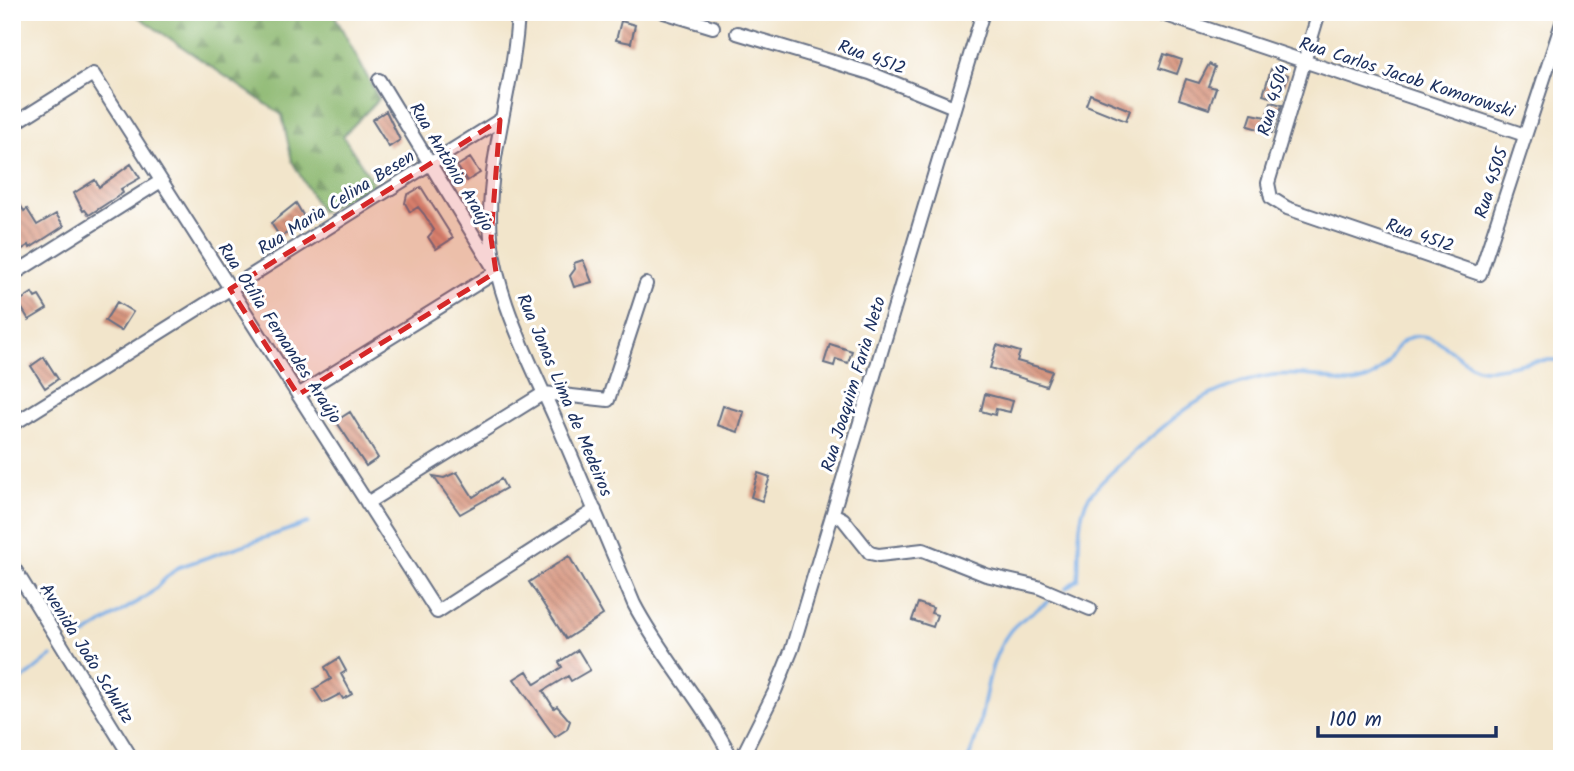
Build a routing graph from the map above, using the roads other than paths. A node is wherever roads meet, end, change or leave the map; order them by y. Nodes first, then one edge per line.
1 (517, 12) edge
2 (664, 12) edge
3 (982, 12) edge
4 (1157, 12) edge
5 (1319, 12) edge
6 (1562, 23) edge
7 (713, 27) dead end
8 (737, 33) dead end
9 (1302, 60) junction
10 (379, 79) dead end
11 (954, 107) junction
12 (500, 120) junction
13 (12, 125) edge
14 (1525, 135) junction
15 (430, 164) junction
16 (161, 181) junction
17 (1271, 198) joint
18 (496, 272) junction
19 (1480, 274) joint
20 (12, 275) edge
21 (646, 284) dead end
22 (230, 289) junction
23 (544, 393) junction
24 (298, 395) junction
25 (12, 425) edge
26 (368, 503) junction
27 (595, 510) junction
28 (833, 514) junction
29 (12, 565) edge
30 (1090, 609) dead end
31 (132, 759) edge
32 (732, 759) edge
33 (741, 759) edge

1 - 12 street, Rua Jonas Lima de Medeiros
2 - 7 street
3 - 11 street, Rua Joaquim Faria Neto
4 - 9 street, Rua Carlos Jacob Komorowski
5 - 9 street, Rua 4504
6 - 14 street, Rua 4505
8 - 11 street, Rua 4512
9 - 14 street, Rua Carlos Jacob Komorowski
9 - 17 street, Rua 4504
10 - 15 street, Rua Antônio Araújo
11 - 28 street, Rua Joaquim Faria Neto
12 - 15 street, Rua Maria Celina Besen
12 - 18 street, Rua Jonas Lima de Medeiros
13 - 16 street, Rua Otília Fernandes Araújo
14 - 19 street, Rua 4505
15 - 18 street, Rua Antônio Araújo
15 - 22 street, Rua Maria Celina Besen
16 - 20 street
16 - 22 street, Rua Otília Fernandes Araújo
17 - 19 street, Rua 4512
18 - 23 street, Rua Jonas Lima de Medeiros
18 - 24 street
21 - 23 street
22 - 24 street, Rua Otília Fernandes Araújo
22 - 25 street, Rua Maria Celina Besen
23 - 26 street
23 - 27 street, Rua Jonas Lima de Medeiros
24 - 26 street, Rua Otília Fernandes Araújo
26 - 27 street, Rua Otília Fernandes Araújo
27 - 32 street, Rua Jonas Lima de Medeiros
28 - 30 street
28 - 33 street, Rua Joaquim Faria Neto
29 - 31 street, Avenida João Schultz

